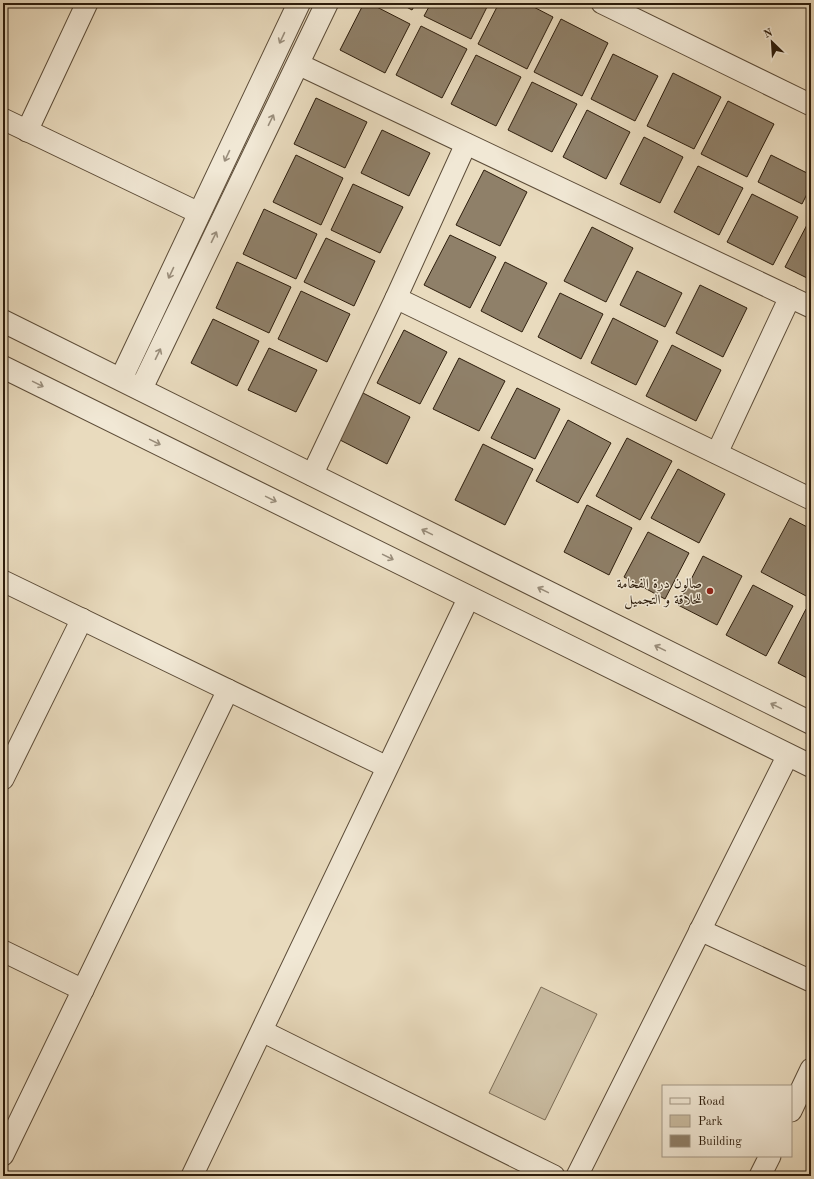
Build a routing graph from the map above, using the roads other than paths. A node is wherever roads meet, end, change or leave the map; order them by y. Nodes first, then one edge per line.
1 (87, 3) edge
2 (299, 3) edge
3 (327, 3) edge
4 (602, 3) edge
5 (298, 64) junction
6 (811, 105) edge
7 (3, 119) edge
8 (27, 131) junction
9 (466, 144) junction
10 (199, 213) junction
11 (790, 297) junction
12 (396, 298) junction
13 (811, 307) edge
14 (3, 321) edge
15 (3, 367) edge
16 (121, 379) junction
17 (141, 389) junction
18 (717, 453) junction
19 (312, 475) junction
20 (811, 499) edge
21 (3, 581) edge
22 (469, 597) junction
23 (82, 619) junction
24 (228, 690) junction
25 (811, 723) edge
26 (788, 755) junction
27 (811, 766) edge
28 (387, 767) junction
29 (5, 768) edge
30 (700, 930) junction
31 (3, 951) edge
32 (811, 981) edge
33 (83, 990) junction
34 (262, 1031) junction
35 (811, 1069) edge
36 (792, 1109) edge
37 (8, 1132) edge
38 (3, 1155) edge
39 (770, 1157) edge
40 (192, 1176) edge
41 (554, 1176) edge
42 (577, 1176) edge
43 (760, 1176) edge

1 - 8 street
2 -> 10 street
3 - 5 street
4 - 6 street
5 - 9 street
17 -> 5 street
7 - 8 street
8 - 10 street
9 - 11 street
9 - 12 street
10 -> 16 street
11 - 13 street
11 - 18 street
12 - 18 street
12 - 19 street
14 - 16 street
15 -> 22 street
16 - 17 street
17 - 19 street
18 - 20 street
25 -> 19 street
21 - 23 street
22 - 26 street
22 - 28 street
23 - 24 street
23 - 29 street
24 - 28 street
24 - 33 street
26 - 27 street
26 - 30 street
28 - 34 street
30 - 32 street
30 - 42 street
31 - 33 street
33 - 37 street
34 - 40 street
34 - 41 street
35 - 36 street
37 - 38 street
39 - 43 street

